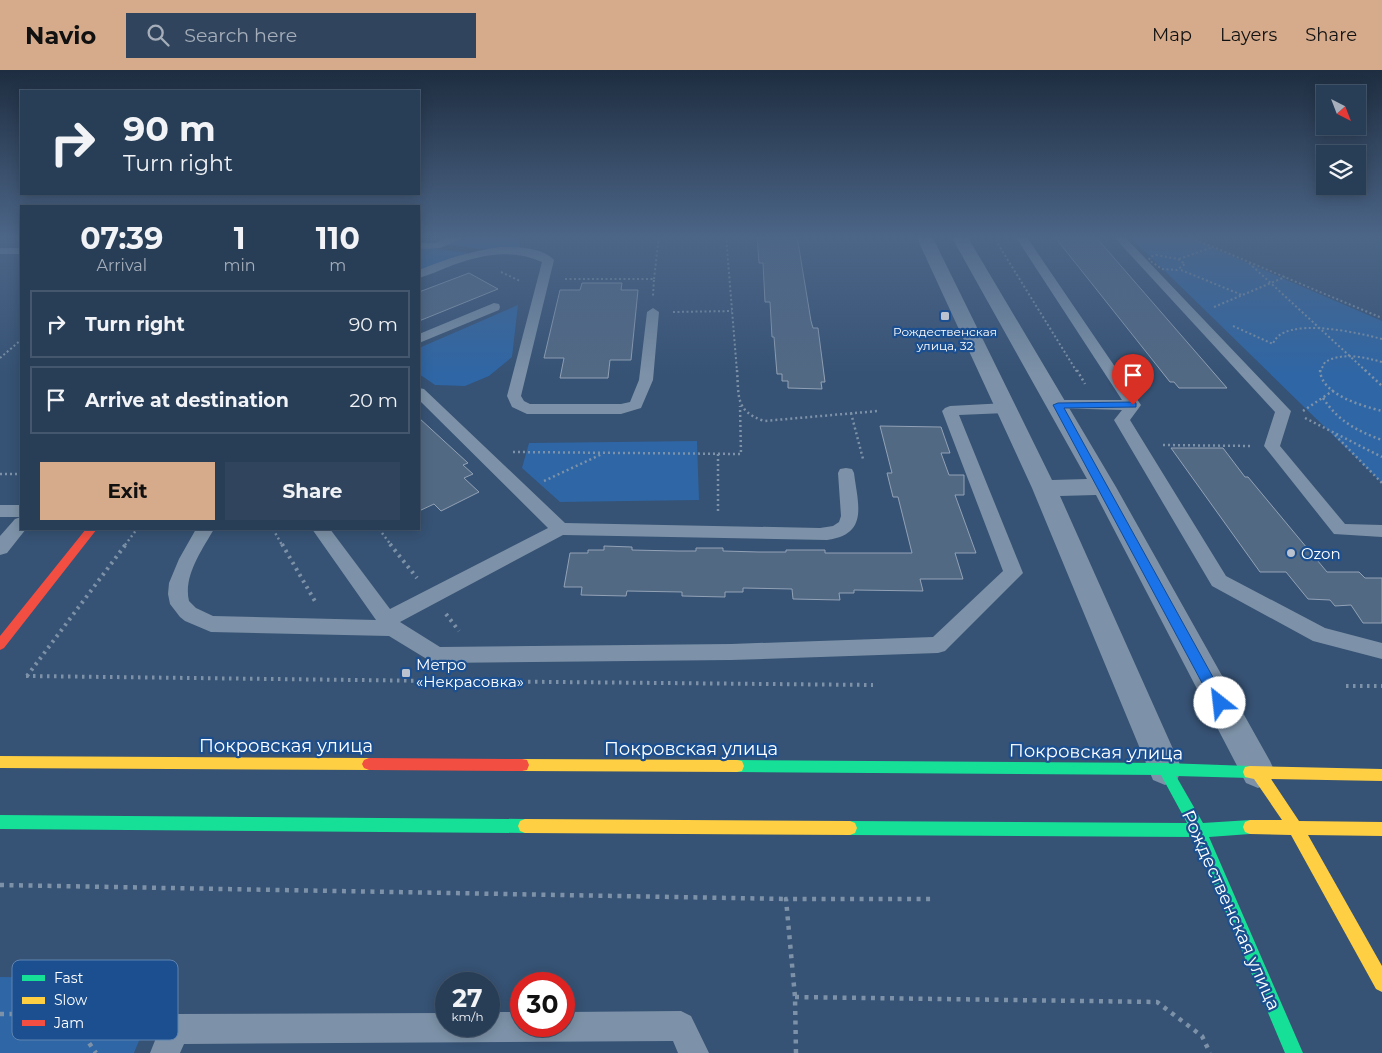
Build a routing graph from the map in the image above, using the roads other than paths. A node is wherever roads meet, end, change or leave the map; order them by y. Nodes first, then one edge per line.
1 (543, 282) edge
2 (946, 282) edge
3 (987, 282) edge
4 (1051, 282) edge
5 (1161, 282) edge
6 (494, 307) dead end
7 (653, 312) road end
8 (420, 340) edge
9 (420, 393) edge
10 (1058, 405) junction
11 (1133, 405) junction
12 (1006, 408) junction
13 (846, 473) road end
14 (1104, 487) junction
15 (1044, 488) junction
16 (0, 511) edge
17 (20, 511) edge
18 (20, 524) edge
19 (560, 529) junction
20 (91, 530) edge
21 (204, 530) edge
22 (322, 530) edge
23 (1382, 531) edge
24 (0, 548) edge
25 (390, 624) junction
26 (0, 645) edge
27 (1382, 650) edge
28 (0, 762) edge
29 (1165, 769) junction
30 (1258, 772) junction
31 (1382, 775) edge
32 (0, 822) edge
33 (1295, 827) junction
34 (1382, 829) edge
35 (1199, 830) junction
36 (1382, 983) edge
37 (178, 1029) edge
38 (171, 1040) edge
39 (165, 1053) edge
40 (694, 1053) edge
41 (1294, 1053) edge

1 - 7 lane
2 - 12 street
3 - 10 street
4 - 11 lane
5 - 23 lane
6 - 8 lane
9 - 19 lane
10 - 11 lane
10 - 14 street
11 - 27 lane
12 - 15 street
12 - 25 lane
13 - 19 lane
14 - 15 street
14 - 30 street
15 - 29 street
16 - 17 lane
18 - 24 lane
19 - 25 lane
20 - 26 main road
21 - 25 lane
22 - 25 lane
28 - 29 main road, Покровская улица
29 - 30 main road, Покровская улица
29 - 35 main road, Рождественская улица
30 - 31 main road, Покровская улица
30 - 33 main road
32 - 35 main road
33 - 34 main road
33 - 35 main road
33 - 36 main road
35 - 41 main road, Рождественская улица
37 - 40 lane
38 - 39 lane

